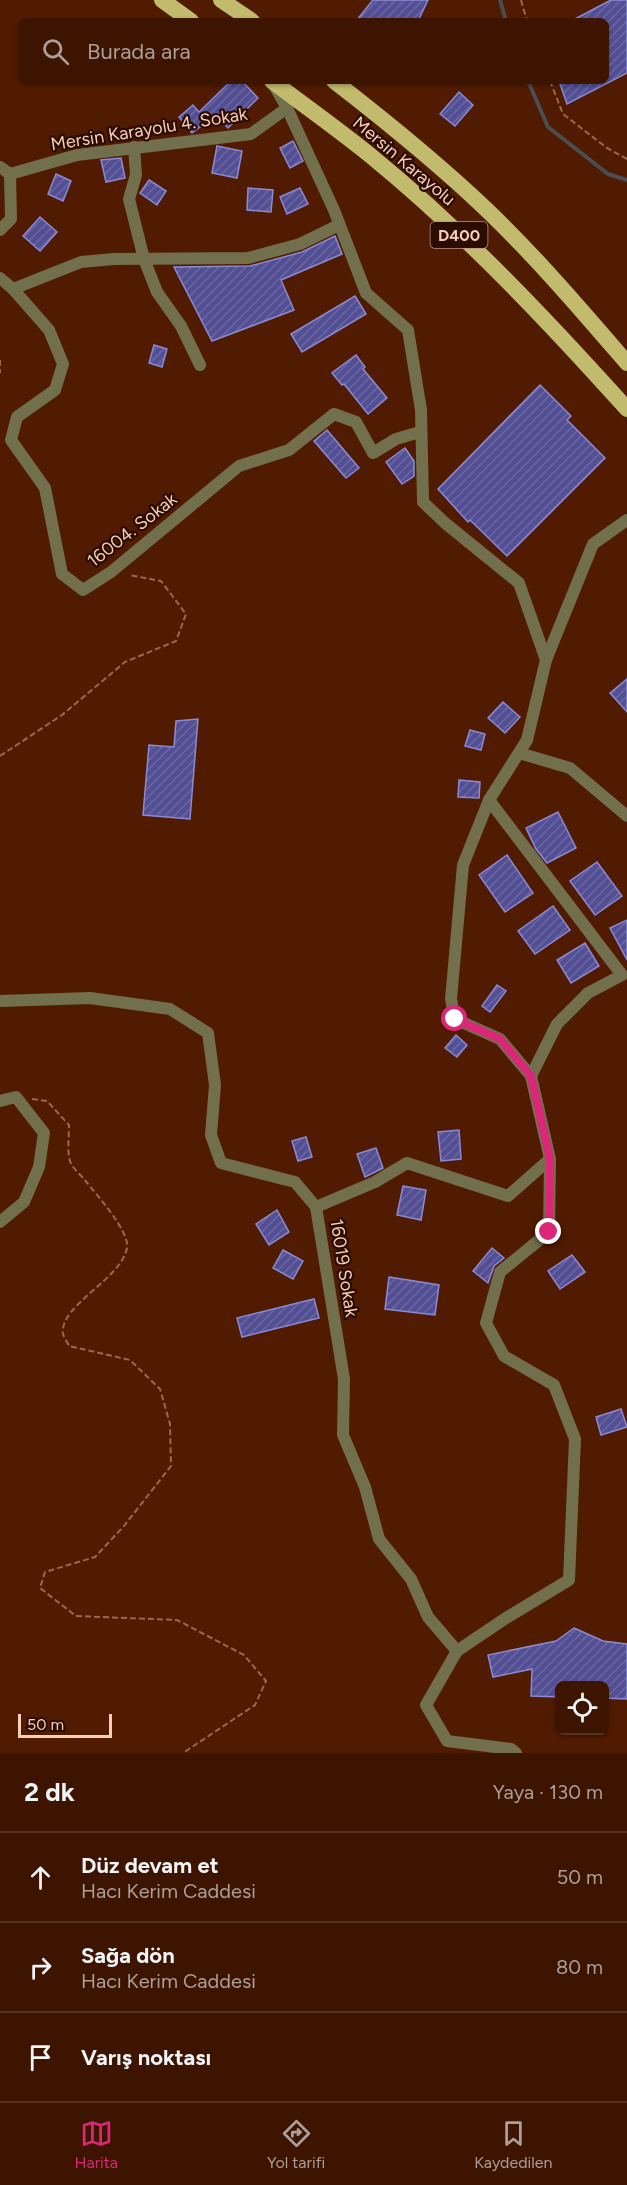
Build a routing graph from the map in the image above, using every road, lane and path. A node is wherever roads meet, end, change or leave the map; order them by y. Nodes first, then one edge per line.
1 (162, 0) edge
2 (221, 0) edge
3 (521, 0) edge
4 (187, 18) edge
5 (248, 18) edge
6 (526, 18) edge
7 (274, 84) edge
8 (276, 84) edge
9 (338, 84) edge
10 (551, 84) edge
11 (287, 108) junction
12 (134, 147) junction
13 (627, 159) edge
14 (5, 170) edge
15 (339, 225) junction
16 (0, 230) edge
17 (144, 259) junction
18 (0, 278) edge
19 (13, 289) junction
20 (0, 360) edge
21 (627, 363) edge
22 (200, 365) dead end
23 (0, 373) edge
24 (627, 410) edge
25 (420, 432) junction
26 (627, 520) edge
27 (111, 572) junction
28 (546, 660) junction
29 (519, 753) junction
30 (0, 756) edge
31 (489, 800) junction
32 (627, 816) edge
33 (0, 1001) edge
34 (531, 1076) junction
35 (16, 1097) junction
36 (0, 1101) edge
37 (550, 1159) junction
38 (316, 1207) junction
39 (0, 1222) edge
40 (457, 1651) junction
41 (183, 1753) edge
42 (516, 1753) edge

1 - 4 highway
2 - 5 highway
3 - 6 path
7 - 11 street
8 - 24 highway, Mersin Karayolu / D400
9 - 21 highway, Mersin Karayolu / D400
10 - 13 path
11 - 12 street, Mersin Karayolu 4. Sokak
11 - 15 street
12 - 14 street, Mersin Karayolu 4. Sokak
12 - 17 street
14 - 16 street
15 - 17 street
15 - 25 street
17 - 19 street
17 - 22 street
18 - 19 street, 16004. Sokak
19 - 27 street, 16004. Sokak
20 - 23 path
25 - 27 street, 16004. Sokak
25 - 28 street
26 - 28 street
27 - 30 path
28 - 29 street
29 - 31 street
29 - 32 street
31 - 34 street
31 - 34 street
33 - 38 street, 16019 Sokak
34 - 37 street
35 - 36 street
35 - 39 street
35 - 41 path
37 - 38 street
37 - 40 street
38 - 40 street, 16019 Sokak
40 - 42 street

